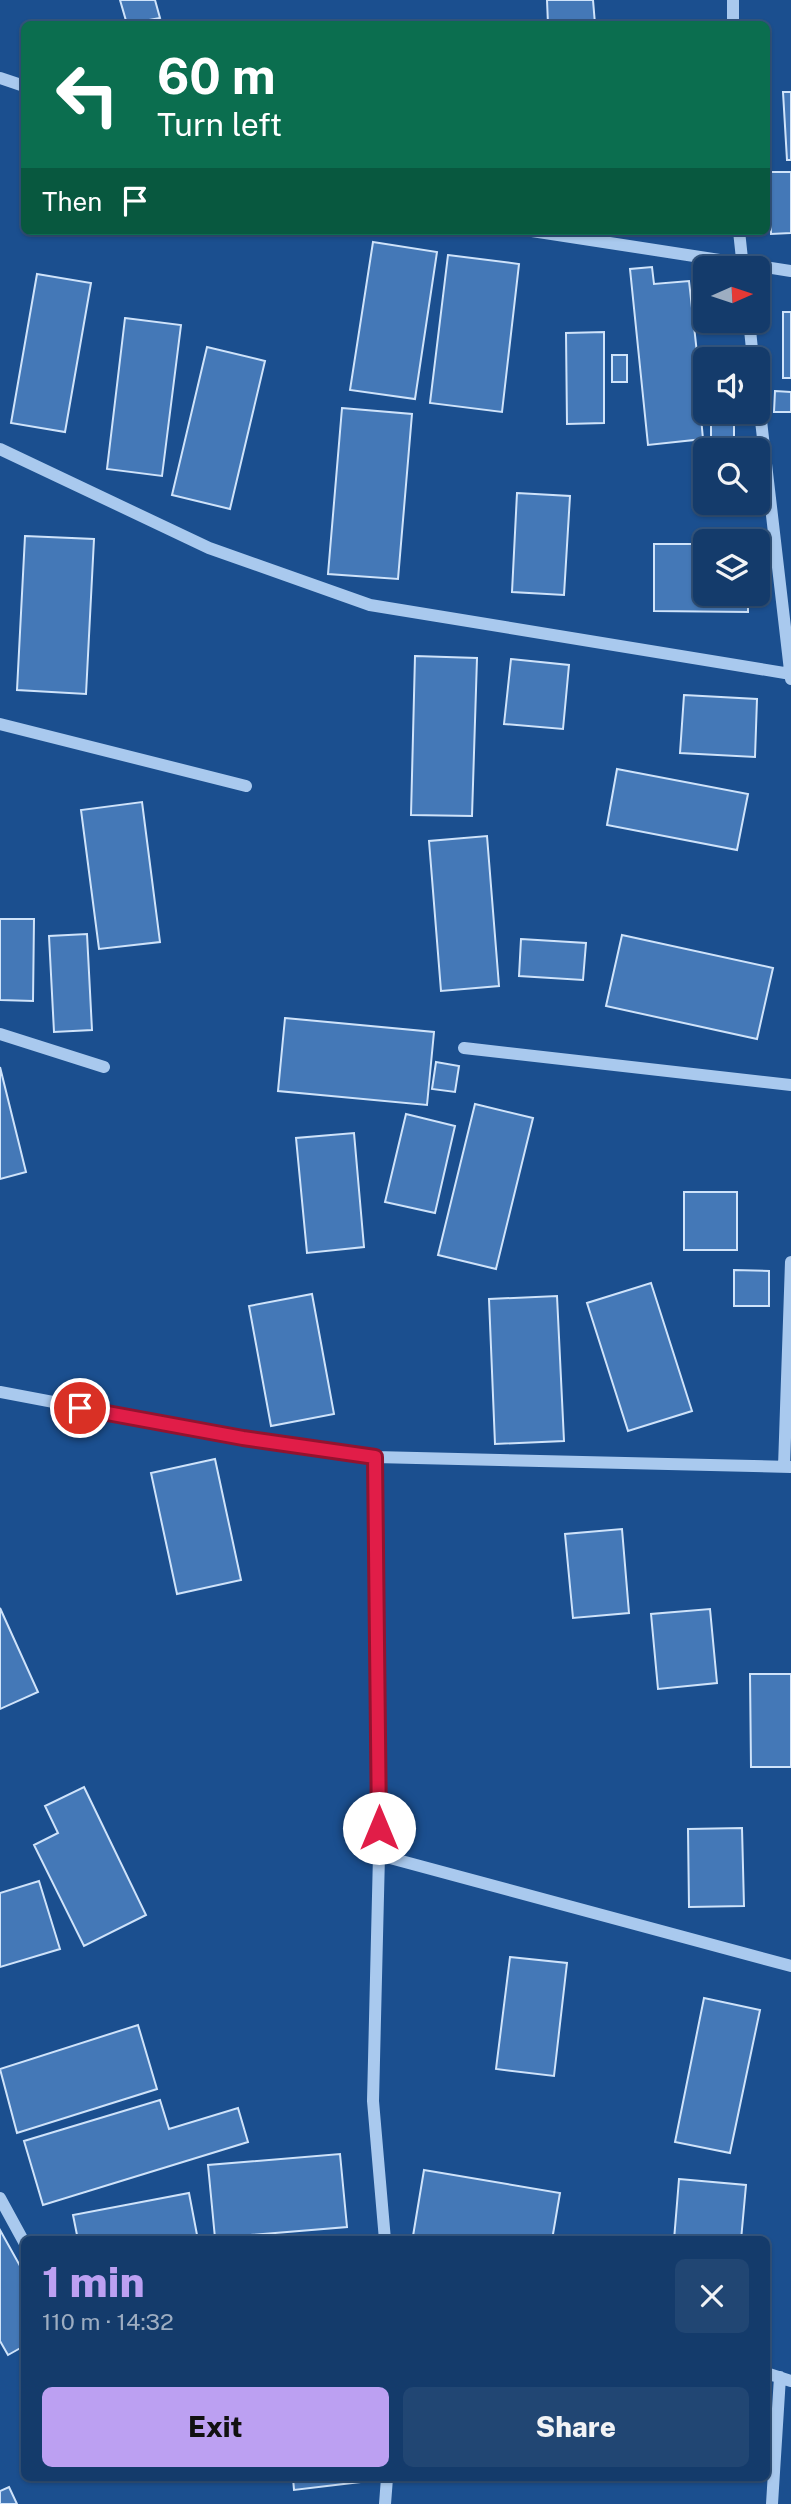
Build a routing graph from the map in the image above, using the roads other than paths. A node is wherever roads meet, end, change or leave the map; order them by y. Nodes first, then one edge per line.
1 (733, 0) edge
2 (733, 21) edge
3 (0, 78) edge
4 (21, 85) edge
5 (556, 235) edge
6 (739, 235) edge
7 (742, 256) edge
8 (693, 258) edge
9 (770, 269) edge
10 (791, 271) edge
11 (761, 424) edge
12 (0, 449) edge
13 (791, 674) edge
14 (791, 679) edge
15 (0, 724) edge
16 (246, 786) dead end
17 (0, 1034) edge
18 (464, 1048) dead end
19 (104, 1067) dead end
20 (791, 1086) edge
21 (791, 1262) edge
22 (0, 1392) edge
23 (375, 1457) junction
24 (788, 1467) edge
25 (379, 1855) junction
26 (791, 1966) edge
27 (0, 2198) edge
28 (21, 2236) edge
29 (385, 2236) edge
30 (786, 2379) edge
31 (387, 2481) edge
32 (385, 2504) edge
33 (772, 2504) edge

1 - 2 street
3 - 4 street
5 - 8 street
6 - 7 street
9 - 10 street
11 - 13 street
12 - 13 street
13 - 14 street
15 - 16 street
17 - 19 street
18 - 20 street
21 - 24 street
22 - 23 street
23 - 24 street
23 - 25 street
25 - 26 street
25 - 29 street
27 - 28 street
30 - 33 street
31 - 32 street

